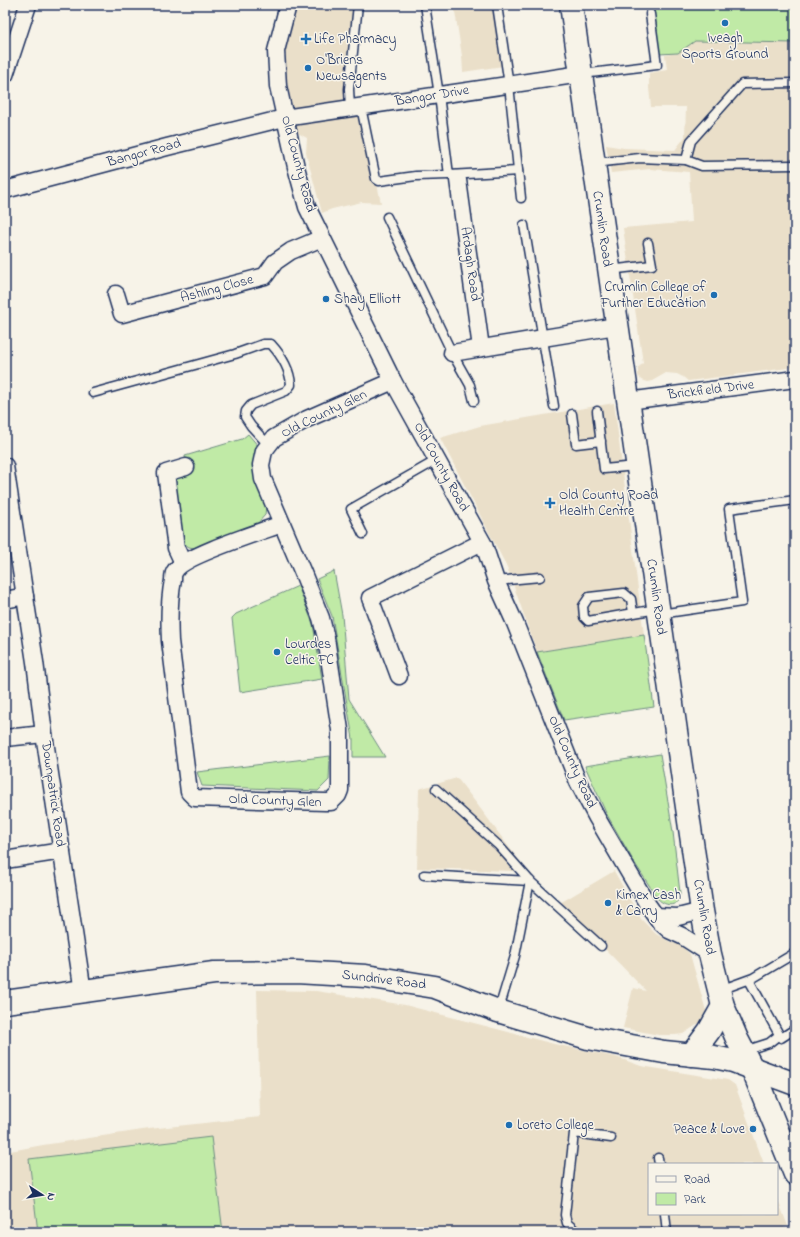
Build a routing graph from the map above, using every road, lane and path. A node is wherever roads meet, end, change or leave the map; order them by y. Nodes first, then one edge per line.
1 (28, 5) edge
2 (288, 5) edge
3 (361, 5) edge
4 (425, 5) edge
5 (497, 5) edge
6 (571, 5) edge
7 (650, 14) dead end
8 (580, 74) junction
9 (5, 75) edge
10 (795, 84) edge
11 (509, 85) junction
12 (439, 95) junction
13 (356, 107) junction
14 (284, 118) junction
15 (686, 160) junction
16 (593, 163) junction
17 (795, 165) edge
18 (518, 171) junction
19 (454, 177) junction
20 (5, 190) edge
21 (521, 198) dead end
22 (387, 217) dead end
23 (524, 225) dead end
24 (322, 238) junction
25 (648, 243) dead end
26 (608, 270) junction
27 (116, 294) dead end
28 (616, 326) junction
29 (543, 338) junction
30 (481, 348) junction
31 (452, 353) junction
32 (795, 380) edge
33 (393, 381) junction
34 (93, 393) dead end
35 (474, 401) dead end
36 (628, 401) junction
37 (554, 406) dead end
38 (597, 411) dead end
39 (572, 414) dead end
40 (601, 441) junction
41 (270, 443) junction
42 (437, 460) junction
43 (637, 466) junction
44 (186, 467) dead end
45 (5, 469) edge
46 (795, 500) edge
47 (282, 524) junction
48 (363, 534) dead end
49 (482, 542) junction
50 (183, 563) junction
51 (540, 577) dead end
52 (496, 581) junction
53 (25, 596) junction
54 (5, 600) edge
55 (659, 612) junction
56 (632, 613) junction
57 (399, 676) dead end
58 (44, 734) junction
59 (5, 738) edge
60 (436, 789) dead end
61 (62, 851) junction
62 (5, 860) edge
63 (424, 875) dead end
64 (530, 881) junction
65 (702, 911) junction
66 (656, 916) junction
67 (602, 946) dead end
68 (795, 953) edge
69 (710, 954) junction
70 (749, 980) junction
71 (83, 992) junction
72 (721, 998) junction
73 (5, 1002) edge
74 (498, 1011) junction
75 (795, 1029) edge
76 (779, 1035) junction
77 (691, 1055) junction
78 (748, 1060) junction
79 (795, 1084) edge
80 (611, 1138) dead end
81 (795, 1174) edge
82 (665, 1215) edge
83 (577, 1232) edge
84 (667, 1232) edge

1 - 9 street
2 - 14 street, Old County Road
3 - 13 lane
4 - 12 lane
5 - 11 lane
6 - 8 main road, Crumlin Road
7 - 8 lane
8 - 11 street, Bangor Drive
8 - 16 main road, Crumlin Road
10 - 15 lane
11 - 12 street, Bangor Drive
11 - 18 lane
12 - 13 street, Bangor Drive
12 - 19 lane
13 - 14 street, Bangor Drive
13 - 19 lane
14 - 20 street, Bangor Road
14 - 24 street, Old County Road
15 - 16 lane
15 - 17 lane
16 - 26 main road, Crumlin Road
18 - 19 lane
18 - 21 lane
19 - 30 street, Ardagh Road
22 - 31 lane
23 - 29 lane
24 - 27 street, Ashling Close
24 - 33 street, Old County Road
25 - 26 lane
26 - 28 main road, Crumlin Road
28 - 29 street
28 - 36 main road, Crumlin Road
29 - 30 street
29 - 37 lane
30 - 31 street
31 - 35 lane
32 - 36 street, Brickfield Drive
33 - 41 street, Old County Glen
33 - 42 street, Old County Road
34 - 41 lane
36 - 43 main road, Crumlin Road
38 - 40 lane
39 - 40 lane
40 - 43 lane
41 - 47 street, Old County Glen
42 - 48 lane
42 - 49 street, Old County Road
43 - 55 main road, Crumlin Road
44 - 50 street
45 - 53 street, Downpatrick Road
46 - 55 lane
47 - 50 street
47 - 50 street, Old County Glen
49 - 52 street, Old County Road
49 - 57 street
51 - 52 lane
52 - 66 street, Old County Road
53 - 54 street
53 - 58 street, Downpatrick Road
55 - 56 lane
55 - 65 main road, Crumlin Road
56 - 56 lane
58 - 59 street
58 - 61 street, Downpatrick Road
60 - 64 lane
61 - 62 street
61 - 71 street, Downpatrick Road
63 - 64 lane
64 - 67 lane
64 - 74 lane
65 - 66 street
65 - 69 main road, Crumlin Road
66 - 69 street, Old County Road
68 - 70 lane
69 - 72 main road, Crumlin Road
70 - 72 lane
70 - 76 lane
71 - 73 main road, Sundrive Road
71 - 74 main road, Sundrive Road
72 - 77 main road
72 - 78 main road, Crumlin Road
74 - 77 main road, Sundrive Road
75 - 76 lane
76 - 78 lane
77 - 78 main road, Sundrive Road
78 - 79 main road, Sundrive Road
78 - 81 main road, Crumlin Road
80 - 83 lane
82 - 84 lane

